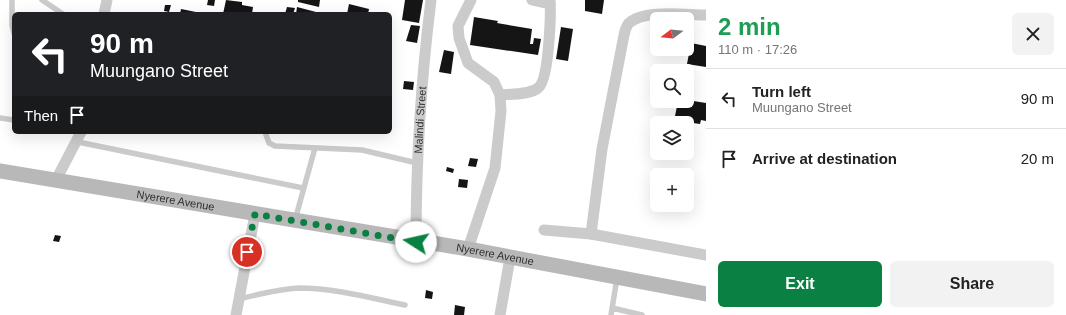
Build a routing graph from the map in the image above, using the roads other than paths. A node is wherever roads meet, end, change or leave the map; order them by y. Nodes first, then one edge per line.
1 (12, 0) edge
2 (42, 0) edge
3 (107, 0) edge
4 (431, 0) edge
5 (471, 0) edge
6 (532, 0) edge
7 (550, 2) edge
8 (12, 12) edge
9 (12, 12) edge
10 (60, 12) edge
11 (104, 12) edge
12 (706, 15) edge
13 (12, 25) edge
14 (500, 95) junction
15 (0, 118) edge
16 (12, 120) edge
17 (266, 134) edge
18 (79, 137) edge
19 (315, 148) junction
20 (416, 163) junction
21 (0, 171) edge
22 (56, 180) junction
23 (303, 188) junction
24 (255, 214) junction
25 (295, 221) junction
26 (544, 230) dead end
27 (591, 234) junction
28 (416, 242) junction
29 (468, 249) junction
30 (706, 255) edge
31 (510, 258) junction
32 (617, 278) junction
33 (706, 294) edge
34 (239, 299) junction
35 (406, 305) dead end
36 (612, 308) junction
37 (236, 315) edge
38 (500, 315) edge
39 (611, 315) edge
40 (642, 315) edge

1 - 9 lane
2 - 10 lane
3 - 11 street
4 - 20 street, Malindi Street
5 - 14 street
6 - 7 street
7 - 14 street
8 - 13 lane
12 - 27 street
14 - 29 street
15 - 16 lane
17 - 19 lane
18 - 22 street
18 - 23 lane
19 - 20 lane
19 - 23 lane
20 - 28 street, Malindi Street
21 - 22 street, Nyerere Avenue
22 - 24 street, Nyerere Avenue
23 - 25 lane
24 - 25 street, Nyerere Avenue
24 - 34 street
25 - 28 street, Nyerere Avenue
26 - 27 street
27 - 30 street
28 - 29 street, Nyerere Avenue
29 - 31 street, Nyerere Avenue
31 - 32 street, Nyerere Avenue
31 - 38 street
32 - 33 street, Nyerere Avenue
32 - 36 lane
34 - 35 lane
34 - 37 street
36 - 39 lane
36 - 40 lane

